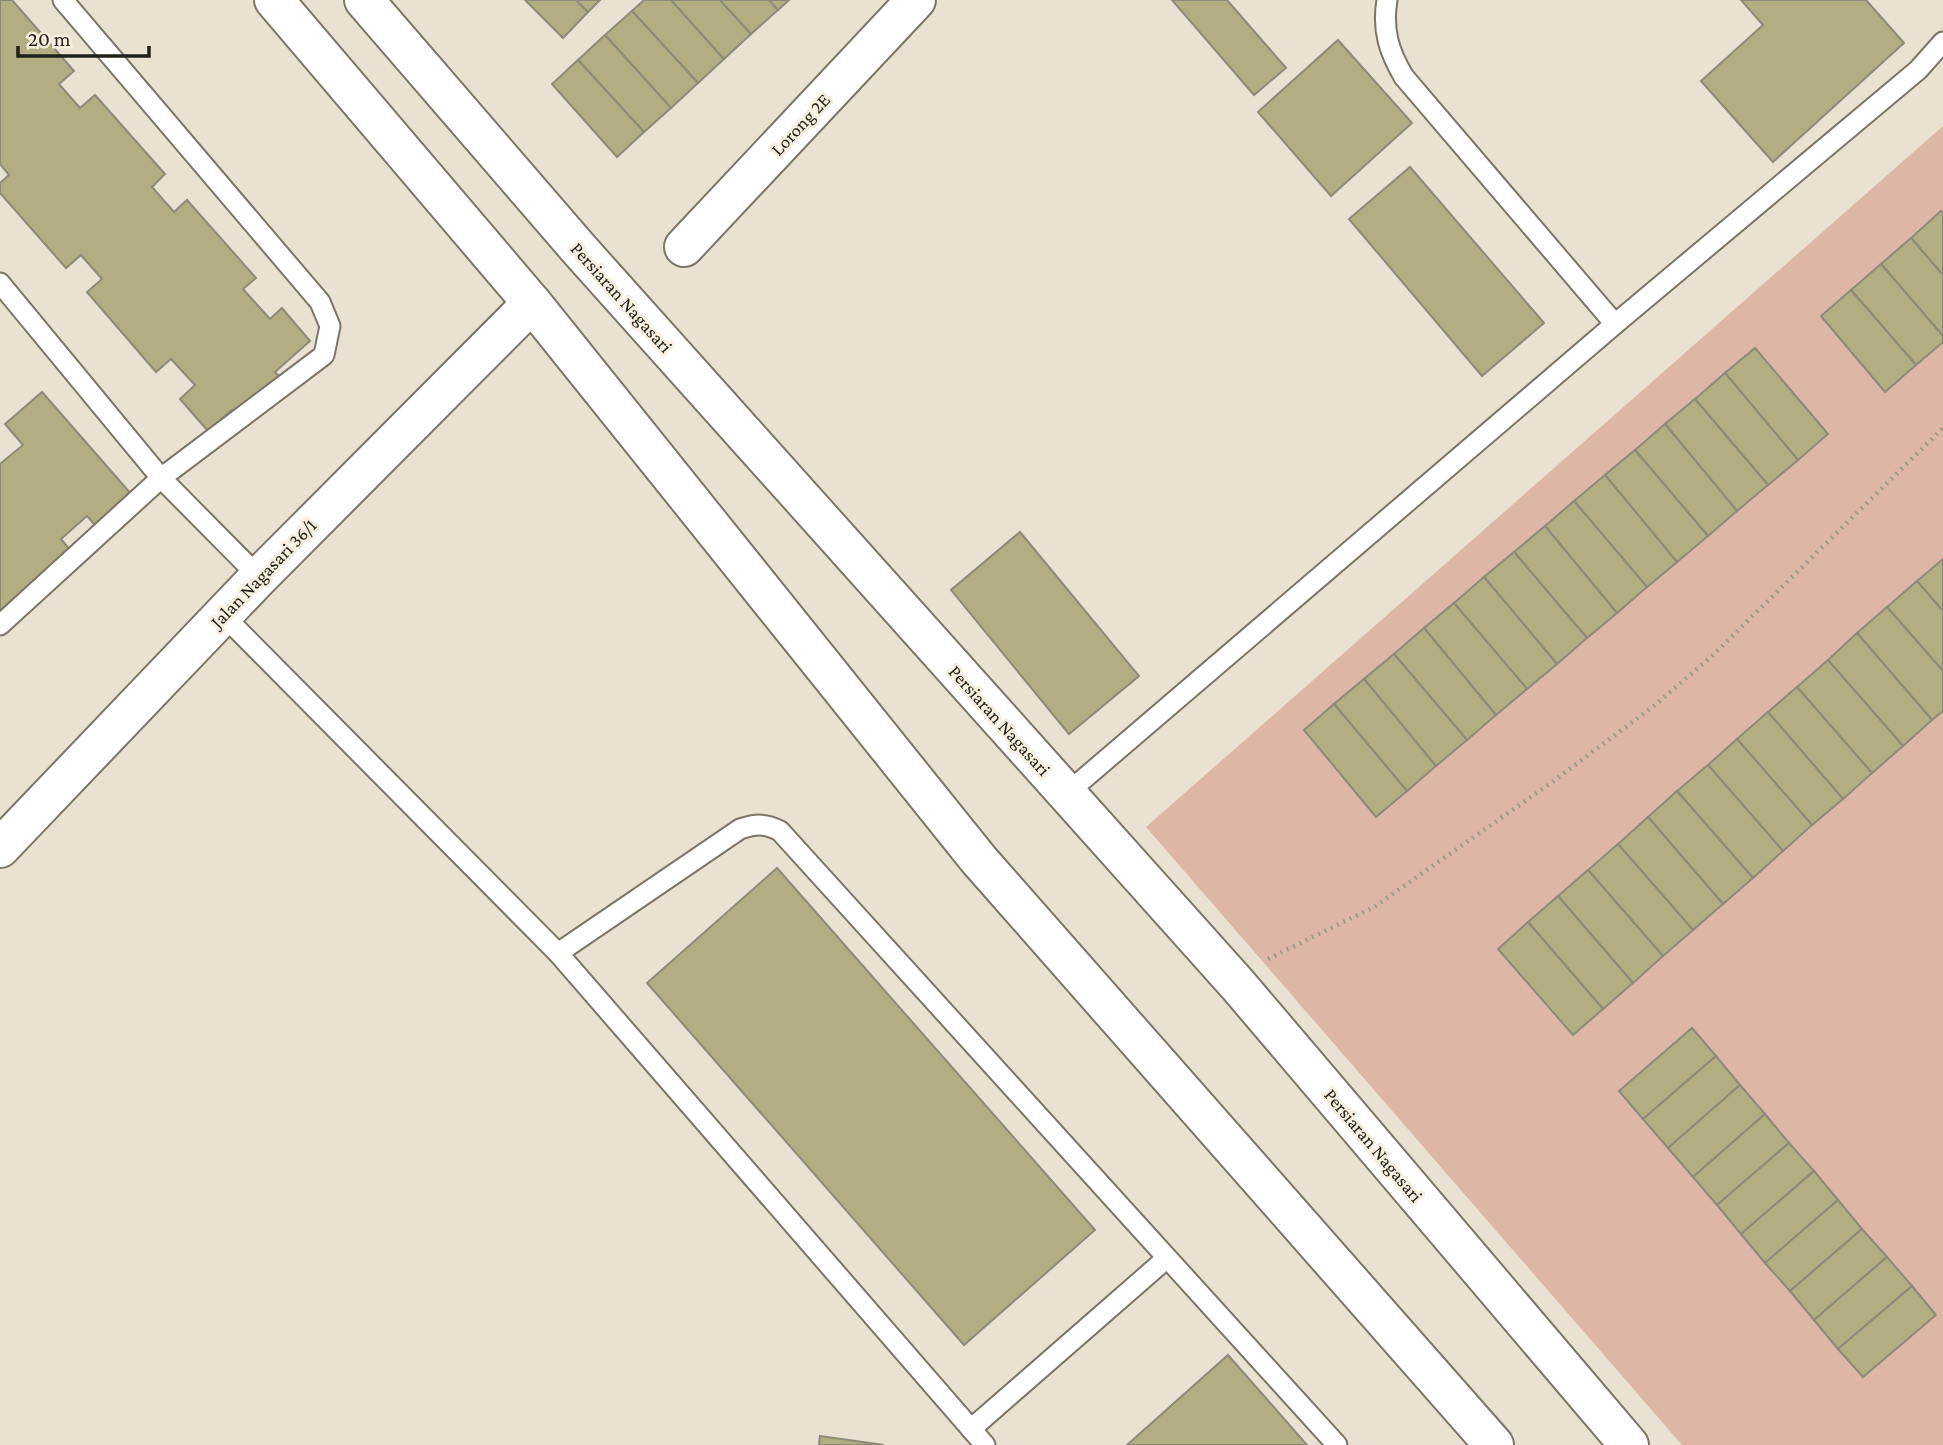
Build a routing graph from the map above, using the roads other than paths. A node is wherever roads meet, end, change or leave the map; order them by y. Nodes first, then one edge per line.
1 (63, 0) edge
2 (274, 0) edge
3 (364, 0) edge
4 (916, 0) edge
5 (1387, 0) edge
6 (1943, 42) edge
7 (684, 247) dead end
8 (0, 283) edge
9 (532, 303) junction
10 (1615, 324) junction
11 (161, 478) junction
12 (259, 577) junction
13 (222, 614) junction
14 (0, 625) edge
15 (1066, 794) junction
16 (0, 848) edge
17 (558, 953) junction
18 (1167, 1258) junction
19 (971, 1429) junction
20 (985, 1445) edge
21 (1336, 1445) edge
22 (1494, 1445) edge
23 (1629, 1445) edge

1 - 11 lane
2 - 9 street
3 - 15 street, Persiaran Nagasari
4 - 7 street, Lorong 2E
5 - 10 lane
6 - 10 lane
8 - 11 lane
9 - 12 street, Jalan Nagasari 36/1
9 - 22 street
10 - 15 lane
11 - 12 lane
11 - 14 lane
12 - 13 street, Jalan Nagasari 36/1
13 - 16 street, Jalan Nagasari 36/1
13 - 17 lane
15 - 23 street, Persiaran Nagasari
17 - 18 lane
17 - 19 lane
18 - 19 lane
18 - 21 lane
19 - 20 lane

